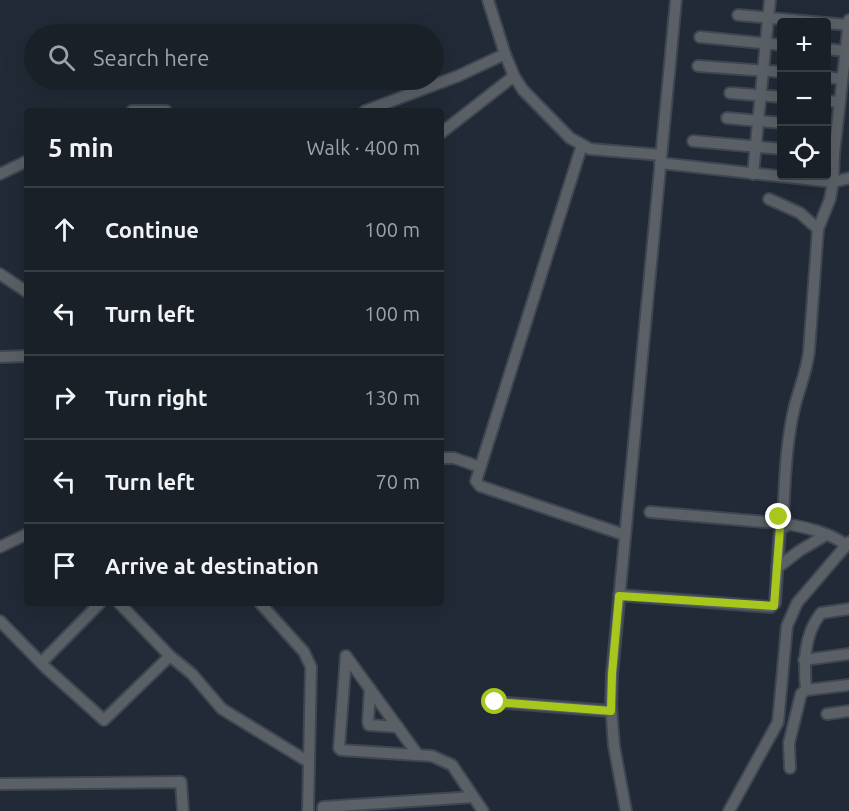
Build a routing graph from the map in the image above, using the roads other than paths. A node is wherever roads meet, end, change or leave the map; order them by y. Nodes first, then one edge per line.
1 (488, 0) edge
2 (676, 0) edge
3 (770, 0) edge
4 (738, 15) dead end
5 (769, 17) junction
6 (849, 22) edge
7 (700, 37) dead end
8 (766, 43) junction
9 (777, 44) edge
10 (831, 50) edge
11 (846, 51) junction
12 (505, 54) junction
13 (698, 66) dead end
14 (764, 70) junction
15 (777, 71) edge
16 (514, 76) junction
17 (831, 78) edge
18 (842, 79) junction
19 (444, 81) edge
20 (421, 90) edge
21 (730, 93) dead end
22 (761, 95) junction
23 (777, 97) edge
24 (831, 101) edge
25 (840, 102) junction
26 (373, 108) edge
27 (727, 118) dead end
28 (758, 122) junction
29 (777, 123) edge
30 (832, 128) edge
31 (444, 131) edge
32 (693, 141) dead end
33 (582, 145) junction
34 (756, 146) junction
35 (777, 148) edge
36 (661, 159) junction
37 (24, 162) edge
38 (831, 163) edge
39 (0, 174) edge
40 (753, 174) junction
41 (849, 178) edge
42 (833, 182) junction
43 (769, 199) dead end
44 (818, 229) junction
45 (0, 274) edge
46 (24, 290) edge
47 (24, 356) edge
48 (0, 357) edge
49 (444, 458) edge
50 (480, 467) junction
51 (650, 512) dead end
52 (782, 523) junction
53 (800, 527) junction
54 (24, 535) edge
55 (625, 535) junction
56 (826, 535) junction
57 (848, 544) edge
58 (0, 547) edge
59 (799, 551) junction
60 (777, 568) junction
61 (619, 596) junction
62 (97, 606) edge
63 (122, 606) edge
64 (263, 606) edge
65 (849, 609) edge
66 (0, 621) edge
67 (849, 654) edge
68 (170, 656) junction
69 (804, 660) junction
70 (41, 663) junction
71 (849, 686) edge
72 (370, 689) junction
73 (806, 690) junction
74 (495, 702) dead end
75 (611, 711) junction
76 (849, 711) edge
77 (827, 714) dead end
78 (398, 727) junction
79 (418, 755) junction
80 (308, 761) junction
81 (790, 768) dead end
82 (0, 783) edge
83 (473, 797) junction
84 (446, 799) junction
85 (421, 806) edge
86 (384, 807) edge
87 (347, 808) edge
88 (183, 811) edge
89 (308, 811) edge
90 (323, 811) edge
91 (447, 811) edge
92 (483, 811) edge
93 (626, 811) edge
94 (729, 811) edge

1 - 12 street
2 - 36 street
3 - 5 street
4 - 5 street
5 - 6 street
5 - 8 street
6 - 11 street
7 - 8 street
8 - 9 street
8 - 14 street
10 - 11 street
11 - 18 street
12 - 16 street
12 - 19 street
13 - 14 street
14 - 15 street
14 - 22 street
16 - 31 street
16 - 33 street
17 - 18 street
18 - 25 street
20 - 26 street
21 - 22 street
22 - 23 street
22 - 28 street
24 - 25 street
25 - 30 street
27 - 28 street
28 - 29 street
28 - 34 street
32 - 34 street
33 - 36 street
33 - 50 street
34 - 35 street
34 - 40 street
36 - 40 street
36 - 55 street
37 - 39 street
38 - 42 street
40 - 42 street
41 - 42 street
42 - 44 street
43 - 44 street
44 - 52 street
45 - 46 street
47 - 48 street
49 - 50 street
50 - 55 street
51 - 52 street
52 - 53 street
52 - 60 street
53 - 56 street
53 - 59 street
54 - 58 street
55 - 61 street
56 - 57 street
56 - 59 street
57 - 94 street
59 - 60 street
60 - 61 street
61 - 75 street
62 - 70 street
63 - 68 street
64 - 80 street
65 - 69 street
66 - 70 street
67 - 69 street
68 - 70 street
68 - 80 street
69 - 73 street
71 - 73 street
72 - 78 street
72 - 78 street
72 - 79 street
73 - 81 street
74 - 75 street
75 - 93 street
76 - 77 street
78 - 79 street
79 - 83 street
80 - 89 street
82 - 88 street
83 - 84 street
83 - 92 street
84 - 85 street
84 - 91 street
85 - 86 street
86 - 87 street
87 - 90 street

